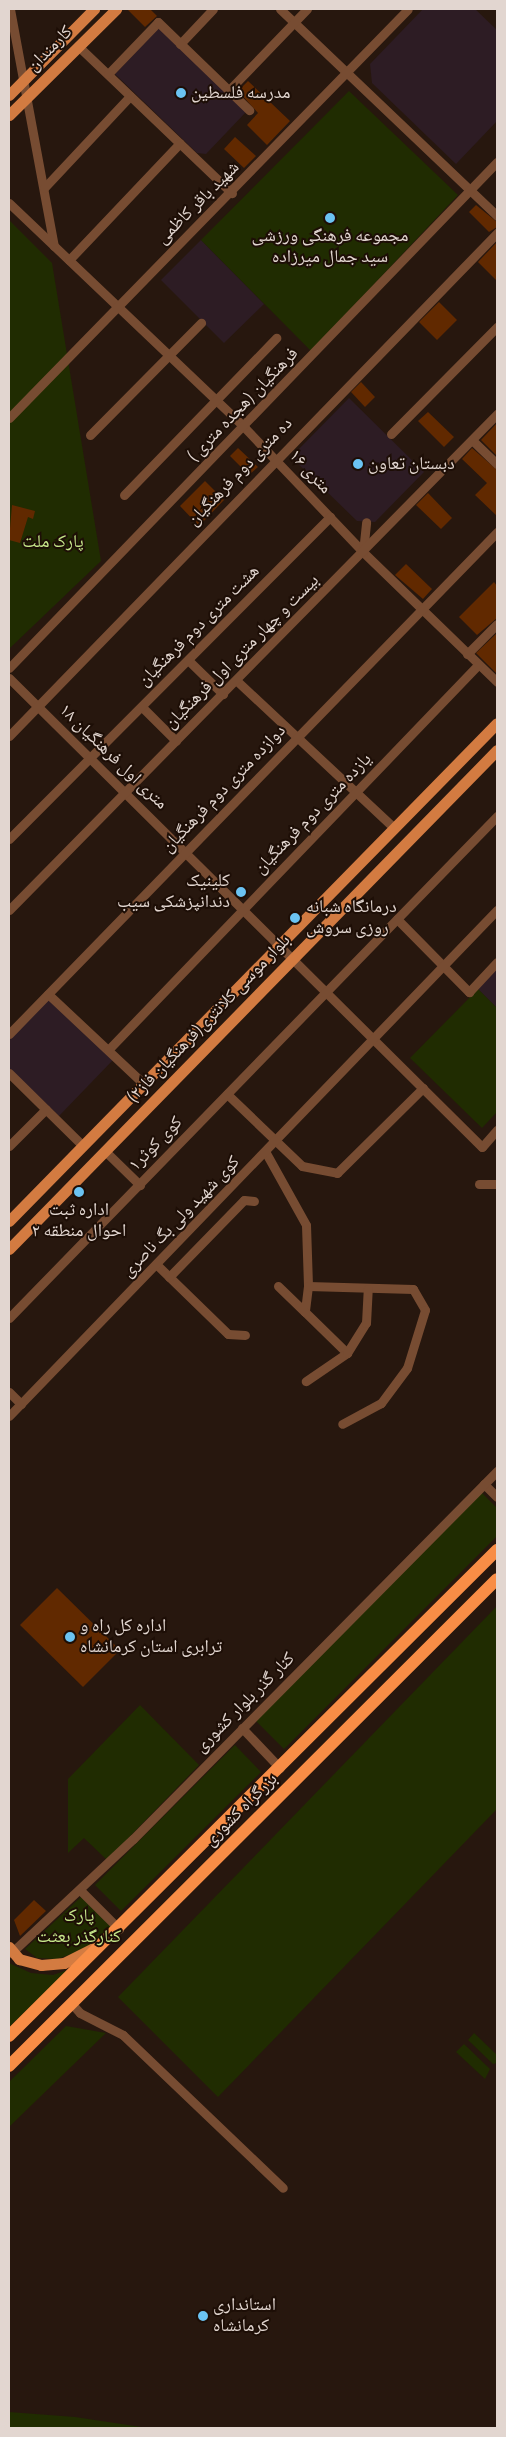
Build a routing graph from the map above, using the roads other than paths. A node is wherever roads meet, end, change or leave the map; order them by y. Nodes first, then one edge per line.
1 (10, 9) edge
2 (94, 9) edge
3 (116, 9) edge
4 (213, 9) edge
5 (280, 9) edge
6 (307, 9) edge
7 (408, 9) edge
8 (295, 23) junction
9 (11, 24) edge
10 (180, 44) junction
11 (78, 46) junction
12 (347, 73) junction
13 (108, 74) junction
14 (24, 80) junction
15 (228, 90) junction
16 (9, 95) edge
17 (130, 96) junction
18 (27, 97) junction
19 (249, 110) dead end
20 (9, 115) edge
21 (180, 143) junction
22 (497, 162) edge
23 (44, 188) junction
24 (470, 190) junction
25 (232, 192) junction
26 (9, 203) edge
27 (497, 216) edge
28 (497, 233) edge
29 (54, 247) junction
30 (69, 260) junction
31 (117, 307) junction
32 (202, 323) dead end
33 (497, 327) edge
34 (276, 338) dead end
35 (169, 356) junction
36 (215, 400) junction
37 (497, 414) edge
38 (9, 418) edge
39 (245, 428) junction
40 (90, 434) dead end
41 (391, 434) dead end
42 (472, 440) junction
43 (275, 459) junction
44 (497, 464) edge
45 (124, 495) dead end
46 (330, 517) junction
47 (366, 522) dead end
48 (497, 532) edge
49 (363, 552) junction
50 (423, 610) junction
51 (497, 624) edge
52 (467, 654) junction
53 (188, 660) junction
54 (478, 665) junction
55 (9, 668) edge
56 (9, 678) edge
57 (236, 681) junction
58 (497, 682) edge
59 (223, 694) junction
60 (38, 706) junction
61 (142, 707) junction
62 (497, 722) edge
63 (9, 736) edge
64 (296, 738) junction
65 (176, 741) junction
66 (497, 750) edge
67 (92, 758) junction
68 (127, 791) junction
69 (355, 794) junction
70 (497, 816) edge
71 (394, 828) junction
72 (9, 839) edge
73 (187, 851) junction
74 (245, 908) junction
75 (9, 910) edge
76 (497, 910) edge
77 (397, 919) junction
78 (280, 944) junction
79 (293, 958) junction
80 (497, 962) edge
81 (443, 967) junction
82 (326, 992) junction
83 (48, 994) junction
84 (9, 1034) edge
85 (375, 1039) junction
86 (108, 1050) junction
87 (9, 1073) edge
88 (144, 1084) junction
89 (423, 1088) junction
90 (227, 1094) junction
91 (46, 1109) junction
92 (497, 1130) edge
93 (276, 1142) junction
94 (9, 1146) edge
95 (83, 1146) junction
96 (105, 1151) junction
97 (266, 1153) junction
98 (479, 1184) dead end
99 (497, 1184) edge
100 (140, 1185) junction
101 (254, 1201) dead end
102 (9, 1221) edge
103 (9, 1249) edge
104 (157, 1265) junction
105 (169, 1277) junction
106 (278, 1286) dead end
107 (308, 1286) junction
108 (368, 1288) junction
109 (305, 1312) junction
110 (9, 1318) edge
111 (245, 1335) dead end
112 (346, 1354) junction
113 (306, 1381) dead end
114 (9, 1392) edge
115 (21, 1404) junction
116 (9, 1416) edge
117 (342, 1424) dead end
118 (497, 1471) edge
119 (484, 1484) junction
120 (497, 1497) edge
121 (497, 1550) edge
122 (497, 1579) edge
123 (242, 1728) junction
124 (280, 1768) junction
125 (81, 1891) junction
126 (120, 1929) junction
127 (103, 1944) junction
128 (10, 1951) edge
129 (72, 2004) junction
130 (9, 2036) edge
131 (9, 2066) edge
132 (283, 2188) dead end

1 - 9 street
2 - 14 main road, کارمندان
3 - 11 main road, کارمندان
4 - 10 street
5 - 8 street
6 - 8 street
7 - 12 street, شهید باقر کاظمی
8 - 12 street
8 - 15 street
9 - 14 street
10 - 13 street
10 - 15 street
11 - 13 street
11 - 18 main road, کارمندان
12 - 24 street
12 - 25 street, شهید باقر کاظمی
13 - 17 street
14 - 16 main road, کارمندان
14 - 18 street
15 - 19 street
17 - 21 street
17 - 23 street
18 - 20 main road, کارمندان
18 - 23 street
21 - 25 street
21 - 30 street
22 - 24 street, فرهنگیان (هجده متری )
23 - 29 street
24 - 27 street
24 - 39 street, فرهنگیان (هجده متری )
25 - 31 street, شهید باقر کاظمی
26 - 29 street, ۱۶ متری
28 - 43 street, ده متری دوم فرهنگیان
29 - 30 street, ۱۶ متری
30 - 31 street, ۱۶ متری
31 - 35 street, ۱۶ متری
31 - 38 street, شهید باقر کاظمی
32 - 35 street
33 - 41 street
34 - 36 street
35 - 36 street, ۱۶ متری
35 - 40 street
36 - 39 street, ۱۶ متری
36 - 45 street
37 - 42 street, بیست و چهار متری اول فرهنگیان
39 - 43 street, ۱۶ متری
39 - 55 street, فرهنگیان (هجده متری )
42 - 44 street
42 - 49 street, بیست و چهار متری اول فرهنگیان
43 - 46 street, ۱۶ متری
43 - 60 street, ده متری دوم فرهنگیان
46 - 49 street, ۱۶ متری
46 - 53 street, هشت متری دوم فرهنگیان
47 - 49 street
48 - 50 street, دوازده متری دوم فرهنگیان
49 - 50 street, ۱۶ متری
49 - 57 street, بیست و چهار متری اول فرهنگیان
50 - 52 street, ۱۶ متری
50 - 64 street, دوازده متری دوم فرهنگیان
51 - 52 street
52 - 54 street, ۱۶ متری
53 - 59 street
53 - 61 street, هشت متری دوم فرهنگیان
54 - 58 street, ۱۶ متری
54 - 69 street, یازده متری دوم فرهنگیان
56 - 60 street, ۱۸ متری اول فرهنگیان
57 - 59 street, بیست و چهار متری اول فرهنگیان
57 - 64 street
59 - 65 street, بیست و چهار متری اول فرهنگیان
60 - 63 street, ده متری دوم فرهنگیان
60 - 67 street, ۱۸ متری اول فرهنگیان
61 - 65 street
61 - 67 street, هشت متری دوم فرهنگیان
62 - 71 main road, بلوار موسی کلانتری(فرهنگیان فاز۲)
64 - 69 street
64 - 73 street, دوازده متری دوم فرهنگیان
65 - 68 street, بیست و چهار متری اول فرهنگیان
66 - 79 main road, بلوار موسی کلانتری(فرهنگیان فاز۲)
67 - 68 street, ۱۸ متری اول فرهنگیان
67 - 72 street, هشت متری دوم فرهنگیان
68 - 73 street, ۱۸ متری اول فرهنگیان
68 - 75 street, بیست و چهار متری اول فرهنگیان
69 - 71 street
69 - 74 street, یازده متری دوم فرهنگیان
70 - 77 street, کوی کوثر۱
71 - 78 main road, بلوار موسی کلانتری(فرهنگیان فاز۲)
73 - 74 street, ۱۸ متری اول فرهنگیان
73 - 83 street, دوازده متری دوم فرهنگیان
74 - 78 street, ۱۸ متری اول فرهنگیان
74 - 86 street, یازده متری دوم فرهنگیان
76 - 81 street, کوی شهید ولی بگ ناصری
77 - 81 street
77 - 82 street, کوی کوثر۱
78 - 79 street, ۱۸ متری اول فرهنگیان
78 - 88 main road, بلوار موسی کلانتری(فرهنگیان فاز۲)
79 - 82 street, ۱۸ متری اول فرهنگیان
79 - 96 main road, بلوار موسی کلانتری(فرهنگیان فاز۲)
80 - 81 street
81 - 85 street, کوی شهید ولی بگ ناصری
82 - 85 street, ۱۸ متری اول فرهنگیان
82 - 90 street, کوی کوثر۱
83 - 84 street, دوازده متری دوم فرهنگیان
83 - 86 street
85 - 89 street, ۱۸ متری اول فرهنگیان
85 - 93 street, کوی شهید ولی بگ ناصری
86 - 88 street
87 - 91 street
88 - 95 main road, بلوار موسی کلانتری(فرهنگیان فاز۲)
89 - 92 street, ۱۸ متری اول فرهنگیان
89 - 93 street
90 - 93 street
90 - 100 street, کوی کوثر۱
91 - 94 street
91 - 95 street
93 - 97 street, کوی شهید ولی بگ ناصری
95 - 102 main road, بلوار موسی کلانتری(فرهنگیان فاز۲)
96 - 100 street
96 - 103 main road, بلوار موسی کلانتری(فرهنگیان فاز۲)
97 - 104 street, کوی شهید ولی بگ ناصری
97 - 107 street
98 - 99 street
100 - 110 street, کوی کوثر۱
101 - 105 street
104 - 105 street
104 - 115 street, کوی شهید ولی بگ ناصری
105 - 111 street
106 - 109 street
107 - 108 street
107 - 109 street
108 - 112 street
108 - 117 street
109 - 112 street
112 - 113 street
114 - 115 street
115 - 116 street, کوی شهید ولی بگ ناصری
118 - 119 street, کنار گذر بلوار کشوری
119 - 120 street
119 - 123 street, کنار گذر بلوار کشوری
121 - 124 highway, بزرگراه کشوری
122 - 129 highway, بزرگراه کشوری
123 - 124 street
123 - 125 street, کنار گذر بلوار کشوری
124 - 126 highway, بزرگراه کشوری
125 - 126 street
125 - 128 street, کنار گذر بلوار کشوری
126 - 127 highway, بزرگراه کشوری
127 - 128 main road
127 - 130 highway, بزرگراه کشوری
129 - 131 highway, بزرگراه کشوری
129 - 132 street

